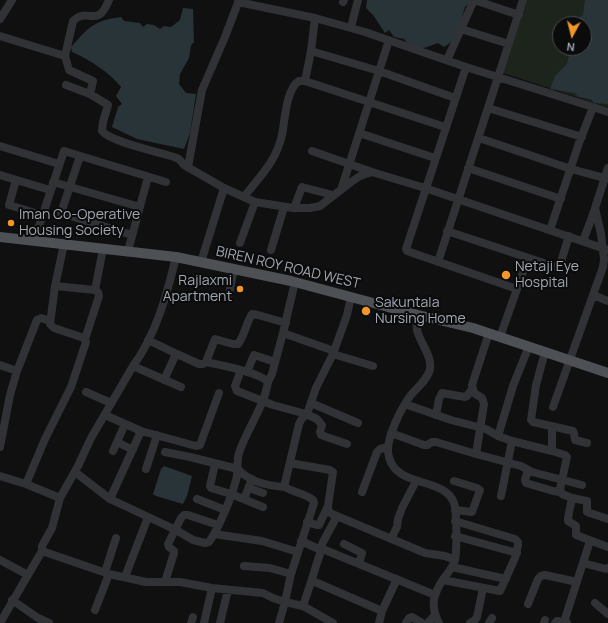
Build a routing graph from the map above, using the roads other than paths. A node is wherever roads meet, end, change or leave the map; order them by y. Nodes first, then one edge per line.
1 (12, 0) edge
2 (109, 0) edge
3 (358, 0) edge
4 (474, 0) edge
5 (523, 0) edge
6 (238, 1) edge
7 (2, 8) edge
8 (519, 15) junction
9 (315, 18) junction
10 (0, 19) edge
11 (351, 27) junction
12 (461, 29) junction
13 (0, 36) edge
14 (389, 40) junction
15 (509, 44) junction
16 (311, 51) junction
17 (65, 56) junction
18 (447, 60) junction
19 (466, 67) junction
20 (379, 71) junction
21 (499, 77) junction
22 (305, 80) junction
23 (66, 85) dead end
24 (90, 94) junction
25 (455, 98) junction
26 (369, 102) junction
27 (593, 107) junction
28 (488, 108) junction
29 (608, 112) edge
30 (445, 127) junction
31 (359, 133) junction
32 (582, 137) junction
33 (479, 138) junction
34 (0, 146) edge
35 (312, 151) dead end
36 (80, 156) junction
37 (435, 158) junction
38 (59, 164) junction
39 (350, 164) junction
40 (188, 167) junction
41 (468, 168) junction
42 (608, 168) edge
43 (571, 169) junction
44 (372, 172) junction
45 (0, 175) edge
46 (148, 177) junction
47 (606, 179) edge
48 (16, 180) junction
49 (166, 182) dead end
50 (52, 186) junction
51 (70, 188) junction
52 (224, 188) junction
53 (425, 188) junction
54 (341, 190) junction
55 (333, 195) junction
56 (244, 197) junction
57 (561, 199) junction
58 (458, 200) junction
59 (255, 202) junction
60 (140, 207) junction
61 (284, 208) junction
62 (294, 208) junction
63 (595, 208) junction
64 (42, 217) junction
65 (550, 230) junction
66 (447, 231) junction
67 (132, 234) junction
68 (0, 236) edge
69 (569, 236) junction
70 (34, 241) junction
71 (583, 241) junction
72 (240, 243) dead end
73 (64, 244) junction
74 (103, 249) junction
75 (605, 249) edge
76 (271, 250) dead end
77 (128, 251) junction
78 (176, 257) junction
79 (528, 258) junction
80 (201, 262) junction
81 (438, 262) junction
82 (234, 269) junction
83 (604, 276) edge
84 (294, 282) junction
85 (56, 286) junction
86 (517, 289) junction
87 (95, 290) junction
88 (229, 294) dead end
89 (592, 295) junction
90 (351, 297) junction
91 (608, 301) edge
92 (418, 315) junction
93 (50, 320) junction
94 (286, 323) junction
95 (283, 333) junction
96 (489, 333) junction
97 (500, 337) junction
98 (85, 339) junction
99 (148, 340) junction
100 (529, 346) junction
101 (333, 352) junction
102 (545, 352) junction
103 (177, 354) junction
104 (569, 360) junction
105 (206, 362) junction
106 (275, 362) junction
107 (0, 366) edge
108 (133, 366) junction
109 (373, 366) dead end
110 (17, 371) junction
111 (244, 371) junction
112 (608, 373) edge
113 (164, 380) junction
114 (268, 382) junction
115 (181, 387) dead end
116 (472, 389) junction
117 (86, 392) dead end
118 (219, 393) dead end
119 (262, 401) junction
120 (111, 403) junction
121 (311, 403) junction
122 (405, 404) junction
123 (553, 406) dead end
124 (306, 414) junction
125 (105, 415) junction
126 (436, 415) junction
127 (358, 422) dead end
128 (125, 424) junction
129 (551, 426) junction
130 (480, 428) junction
131 (141, 431) junction
132 (391, 433) junction
133 (157, 435) junction
134 (498, 436) junction
135 (512, 441) junction
136 (117, 442) junction
137 (586, 443) dead end
138 (347, 444) dead end
139 (195, 445) junction
140 (0, 447) edge
141 (388, 447) junction
142 (133, 450) junction
143 (113, 451) dead end
144 (552, 451) junction
145 (165, 452) dead end
146 (476, 454) junction
147 (190, 457) junction
148 (508, 462) junction
149 (290, 463) junction
150 (215, 464) junction
151 (146, 469) dead end
152 (238, 469) junction
153 (528, 470) junction
154 (74, 472) junction
155 (0, 476) edge
156 (252, 479) junction
157 (562, 479) junction
158 (416, 481) junction
159 (454, 482) dead end
160 (26, 484) junction
161 (582, 485) dead end
162 (285, 487) junction
163 (249, 488) junction
164 (362, 492) dead end
165 (560, 492) junction
166 (263, 493) dead end
167 (232, 494) junction
168 (501, 496) dead end
169 (60, 498) junction
170 (572, 498) junction
171 (110, 499) junction
172 (197, 499) dead end
173 (244, 499) junction
174 (328, 506) junction
175 (263, 507) dead end
176 (225, 510) junction
177 (455, 510) junction
178 (337, 516) junction
179 (148, 517) junction
180 (608, 519) edge
181 (456, 521) junction
182 (307, 522) junction
183 (218, 525) junction
184 (176, 530) junction
185 (214, 534) junction
186 (455, 536) junction
187 (116, 538) dead end
188 (391, 539) junction
189 (301, 541) junction
190 (590, 541) junction
191 (344, 544) dead end
192 (608, 547) edge
193 (322, 549) junction
194 (42, 551) junction
195 (298, 552) junction
196 (517, 553) junction
197 (0, 560) edge
198 (453, 563) junction
199 (583, 563) junction
200 (359, 564) junction
201 (244, 566) dead end
202 (608, 568) edge
203 (107, 573) junction
204 (28, 574) junction
205 (291, 574) junction
206 (125, 577) junction
207 (397, 579) junction
208 (506, 579) junction
209 (443, 580) junction
210 (165, 582) junction
211 (311, 582) junction
212 (577, 582) junction
213 (212, 588) junction
214 (482, 588) junction
215 (228, 590) junction
216 (434, 595) junction
217 (12, 600) junction
218 (285, 602) junction
219 (596, 602) dead end
220 (528, 604) dead end
221 (303, 606) junction
222 (95, 610) dead end
223 (382, 611) junction
224 (608, 614) edge
225 (435, 615) junction
226 (476, 622) edge
227 (566, 622) edge
228 (0, 623) edge
229 (49, 623) edge
230 (204, 623) edge
231 (220, 623) edge
232 (279, 623) edge
233 (333, 623) edge
234 (379, 623) edge
235 (406, 623) edge
236 (422, 623) edge
237 (428, 623) edge
238 (439, 623) edge
239 (555, 623) edge

1 - 7 street
2 - 17 street
3 - 11 street
4 - 8 street
4 - 12 street
5 - 8 street
6 - 9 street
6 - 40 street
7 - 10 street
8 - 15 street
9 - 11 street
9 - 16 street
11 - 14 street
12 - 15 street
12 - 18 street
13 - 17 street
14 - 18 street
14 - 20 street
15 - 21 street
16 - 20 street
16 - 22 street
17 - 24 street
18 - 19 street
19 - 21 street
19 - 25 street
20 - 25 street
20 - 26 street
21 - 27 street
21 - 28 street
22 - 26 street
22 - 56 street
23 - 24 street
24 - 40 street
25 - 30 street
26 - 30 street
26 - 31 street
27 - 29 street
27 - 32 street
28 - 32 street
28 - 33 street
30 - 37 street
31 - 37 street
31 - 39 street
32 - 43 street
33 - 41 street
33 - 43 street
34 - 38 street
35 - 39 street
36 - 38 street
36 - 46 street
36 - 51 street
37 - 53 street
38 - 50 street
39 - 44 street
39 - 54 street
40 - 52 street
41 - 57 street
41 - 58 street
42 - 47 street
43 - 47 street
43 - 57 street
44 - 53 street
44 - 54 street
45 - 48 street
46 - 49 street
46 - 60 street
47 - 63 street
48 - 50 street
48 - 64 street
50 - 51 street
50 - 64 street
51 - 60 street
51 - 67 street
52 - 56 street
52 - 80 street
53 - 58 street
53 - 81 street
54 - 55 street
55 - 62 street
55 - 62 street
56 - 59 street
57 - 65 street
58 - 65 street
58 - 66 street
59 - 61 street
59 - 72 street
60 - 67 street
61 - 62 street
61 - 76 street
63 - 71 street
63 - 75 street
64 - 70 street
65 - 69 street
66 - 79 street
66 - 81 street
67 - 77 street
68 - 70 main road, BIREN ROY ROAD WEST
69 - 71 street
69 - 79 street
70 - 73 main road, BIREN ROY ROAD WEST
71 - 75 street
73 - 74 main road, BIREN ROY ROAD WEST
73 - 85 street
74 - 77 main road, BIREN ROY ROAD WEST
74 - 87 street
75 - 83 street
77 - 78 main road, BIREN ROY ROAD WEST
78 - 80 main road, BIREN ROY ROAD WEST
78 - 99 street
79 - 86 street
80 - 82 main road, BIREN ROY ROAD WEST
81 - 86 street
82 - 84 main road, BIREN ROY ROAD WEST
82 - 88 street
83 - 89 street
84 - 90 main road, BIREN ROY ROAD WEST
84 - 94 street
85 - 87 street
85 - 93 street
86 - 97 street
87 - 98 street
89 - 91 street
89 - 104 street
90 - 92 main road, BIREN ROY ROAD WEST
90 - 101 street
92 - 96 main road, BIREN ROY ROAD WEST
92 - 122 street
93 - 98 street
93 - 110 street
94 - 95 street
94 - 105 street
95 - 101 street
95 - 106 street
96 - 97 main road, BIREN ROY ROAD WEST
96 - 116 street
97 - 100 main road, BIREN ROY ROAD WEST
98 - 160 street
99 - 103 street
99 - 108 street
100 - 102 main road, BIREN ROY ROAD WEST
100 - 134 street
101 - 109 street
101 - 121 street
102 - 104 main road, BIREN ROY ROAD WEST
102 - 129 street
103 - 105 street
103 - 113 street
104 - 112 main road, BIREN ROY ROAD WEST
104 - 123 street
105 - 111 street
106 - 111 street
106 - 114 street
107 - 110 street
108 - 113 street
108 - 120 street
110 - 140 street
111 - 114 street
111 - 119 street
113 - 115 street
114 - 119 street
116 - 126 street
116 - 130 street
117 - 120 street
118 - 139 street
119 - 124 street
119 - 152 street
120 - 125 street
121 - 124 street
121 - 127 street
122 - 126 street
122 - 132 street
124 - 138 street
124 - 149 street
125 - 128 street
125 - 154 street
126 - 130 street
128 - 131 street
128 - 136 street
129 - 137 street
129 - 144 street
130 - 134 street
130 - 146 street
131 - 133 street
131 - 142 street
132 - 141 street
132 - 146 street
133 - 139 street
133 - 151 street
134 - 135 street
135 - 144 street
135 - 148 street
136 - 142 street
136 - 143 street
139 - 147 street
141 - 158 street
141 - 164 street
142 - 171 street
144 - 157 street
145 - 147 street
146 - 148 street
147 - 150 street
148 - 153 street
148 - 168 street
149 - 162 street
149 - 174 street
150 - 152 street
150 - 167 street
152 - 156 street
152 - 167 street
153 - 157 street
153 - 165 street
154 - 169 street
154 - 171 street
155 - 160 street
156 - 162 street
156 - 163 street
157 - 161 street
157 - 165 street
158 - 177 street
158 - 188 street
159 - 177 street
160 - 169 street
162 - 182 street
163 - 166 street
163 - 173 street
165 - 170 street
167 - 173 street
167 - 176 street
169 - 194 street
170 - 180 street
170 - 190 street
171 - 179 street
172 - 176 street
173 - 175 street
174 - 178 street
174 - 182 street
176 - 183 street
177 - 181 street
178 - 188 street
178 - 193 street
179 - 184 street
179 - 206 street
181 - 186 street
181 - 196 street
182 - 189 street
183 - 184 street
183 - 185 street
184 - 185 street
184 - 210 street
185 - 195 street
186 - 196 street
186 - 198 street
187 - 203 street
188 - 198 street
189 - 193 street
189 - 195 street
190 - 192 street
190 - 199 street
191 - 200 street
193 - 200 street
193 - 211 street
194 - 203 street
194 - 204 street
195 - 205 street
196 - 208 street
197 - 204 street
198 - 208 street
198 - 209 street
199 - 202 street
199 - 212 street
200 - 207 street
201 - 205 street
203 - 206 street
203 - 222 street
204 - 217 street
205 - 218 street
206 - 210 street
207 - 216 street
207 - 223 street
208 - 214 street
209 - 214 street
209 - 216 street
210 - 213 street
211 - 221 street
211 - 223 street
212 - 220 street
212 - 227 street
213 - 215 street
213 - 230 street
214 - 226 street
215 - 218 street
215 - 231 street
216 - 225 street
217 - 228 street
217 - 229 street
218 - 221 street
218 - 232 street
219 - 224 street
221 - 233 street
223 - 234 street
225 - 237 street
225 - 238 street
227 - 239 street
235 - 236 street

